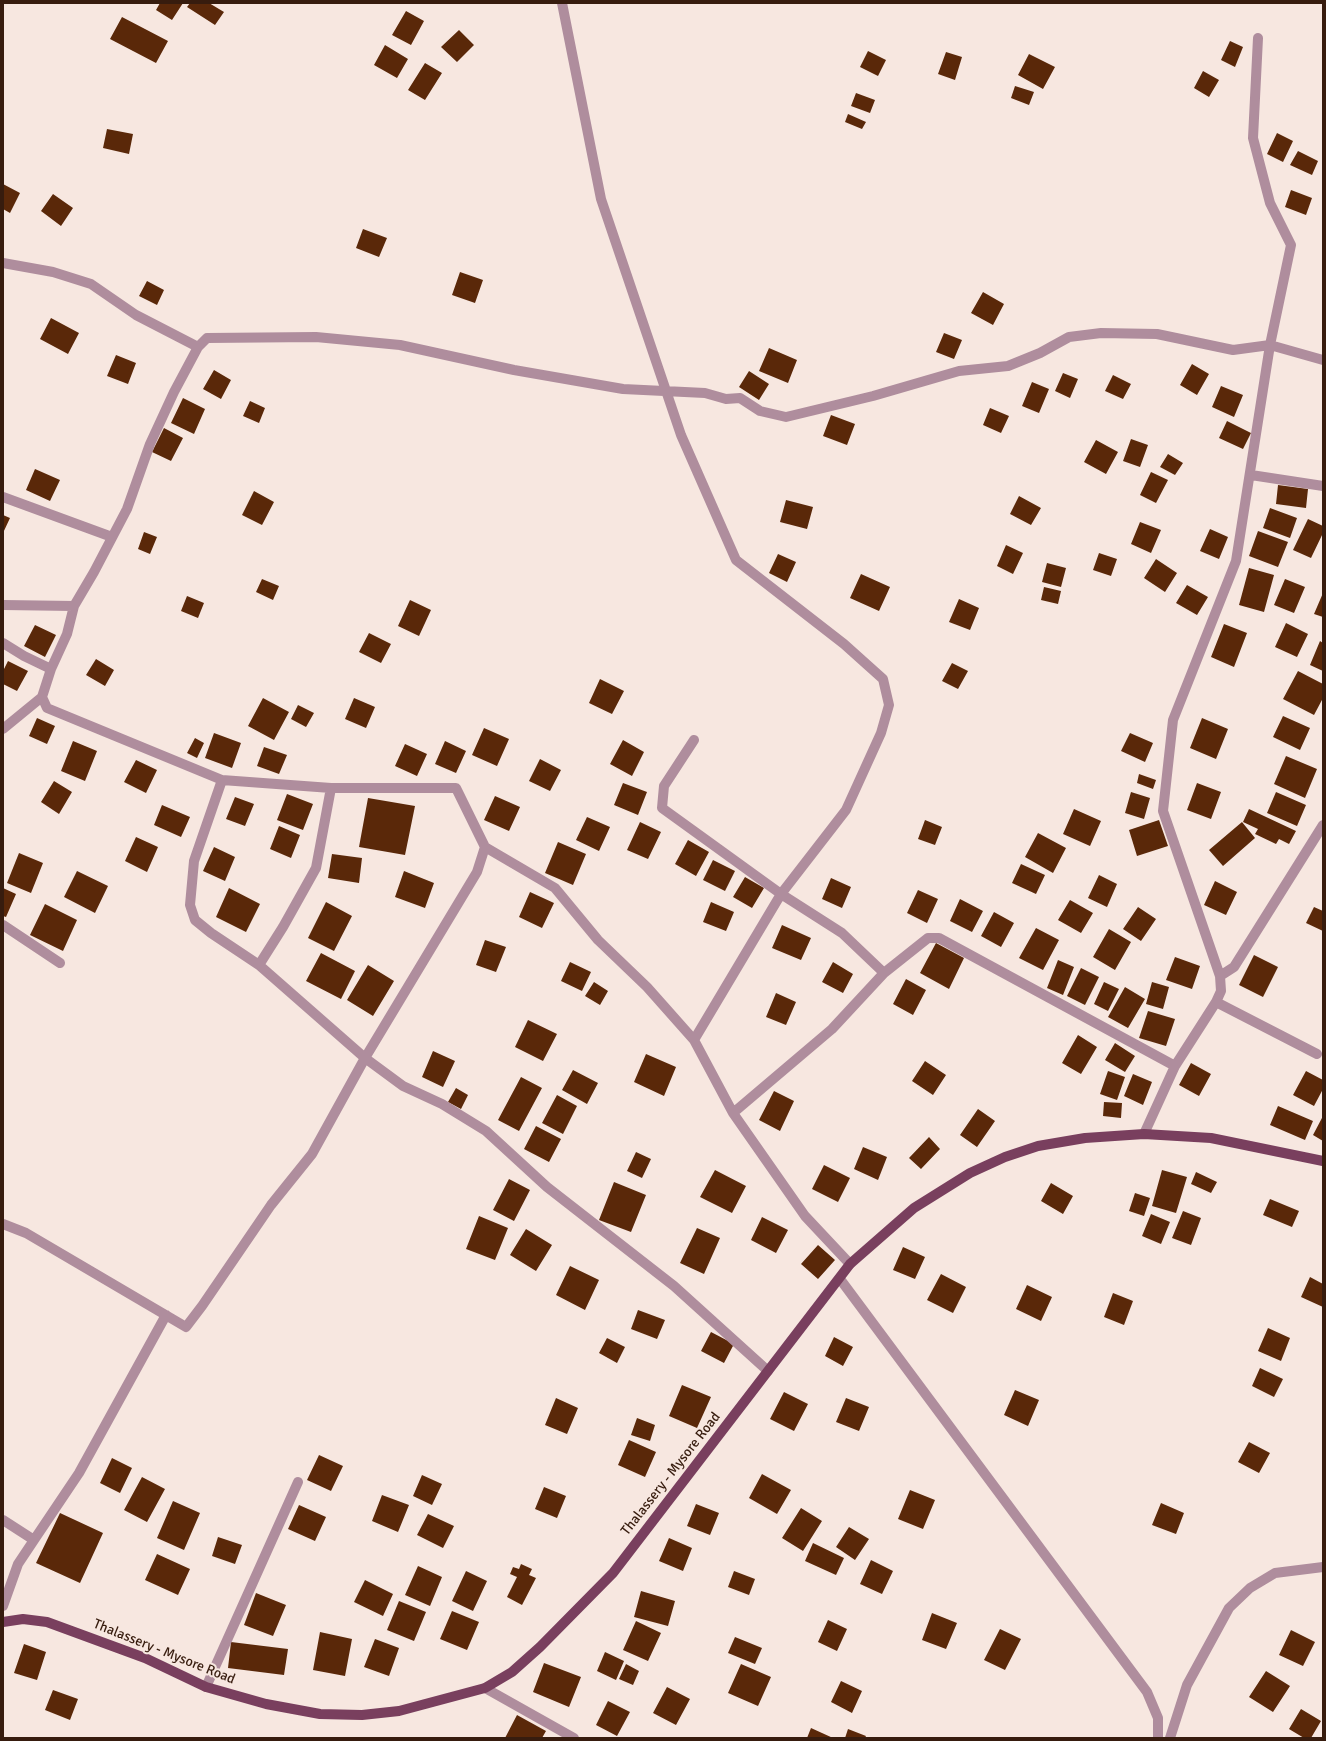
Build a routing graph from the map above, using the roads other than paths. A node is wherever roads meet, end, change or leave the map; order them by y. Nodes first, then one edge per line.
1 (562, 3) edge
2 (1258, 38) dead end
3 (3, 263) edge
4 (1270, 345) junction
5 (198, 347) junction
6 (1323, 360) edge
7 (668, 392) junction
8 (1251, 475) junction
9 (1323, 486) edge
10 (3, 497) edge
11 (112, 537) junction
12 (3, 605) edge
13 (74, 606) junction
14 (3, 643) edge
15 (51, 669) junction
16 (42, 698) junction
17 (3, 730) edge
18 (694, 740) dead end
19 (222, 780) junction
20 (331, 788) junction
21 (1323, 825) edge
22 (484, 848) junction
23 (781, 894) junction
24 (3, 925) edge
25 (60, 963) dead end
26 (259, 965) junction
27 (884, 973) junction
28 (1220, 976) junction
29 (1216, 1002) junction
30 (694, 1040) junction
31 (1317, 1054) dead end
32 (365, 1058) junction
33 (1175, 1066) junction
34 (733, 1113) junction
35 (1144, 1134) junction
36 (1323, 1162) edge
37 (3, 1224) edge
38 (850, 1264) junction
39 (840, 1279) junction
40 (166, 1315) junction
41 (768, 1371) junction
42 (298, 1482) dead end
43 (3, 1520) edge
44 (34, 1540) junction
45 (1323, 1567) edge
46 (3, 1606) edge
47 (3, 1622) edge
48 (206, 1687) junction
49 (485, 1688) junction
50 (574, 1738) edge
51 (1158, 1738) edge
52 (1170, 1738) edge

1 - 7 street
2 - 4 street
3 - 5 street
4 - 6 street
4 - 7 street
4 - 8 street
5 - 7 street
5 - 11 street
7 - 23 street
8 - 9 street
8 - 28 street
10 - 11 street
11 - 13 street
12 - 13 street
13 - 15 street
14 - 15 street
15 - 16 street
16 - 17 street
16 - 19 street
18 - 23 street
19 - 20 street
19 - 26 street
20 - 22 street
20 - 26 street
21 - 28 street
22 - 30 street
22 - 32 street
23 - 27 street
23 - 30 street
24 - 25 street
26 - 32 street
27 - 33 street
27 - 34 street
28 - 29 street
29 - 31 street
29 - 33 street
30 - 34 street
32 - 40 street
32 - 41 street
33 - 35 street
34 - 38 street
35 - 36 main road, Thalassery - Mysore Road
35 - 38 main road, Thalassery - Mysore Road
37 - 40 street
38 - 39 main road, Thalassery - Mysore Road
39 - 41 main road, Thalassery - Mysore Road
39 - 51 street
40 - 44 street
41 - 49 main road, Thalassery - Mysore Road
42 - 48 street
43 - 44 street
44 - 46 street
45 - 52 street
47 - 48 main road, Thalassery - Mysore Road
48 - 49 main road, Thalassery - Mysore Road
49 - 50 street

